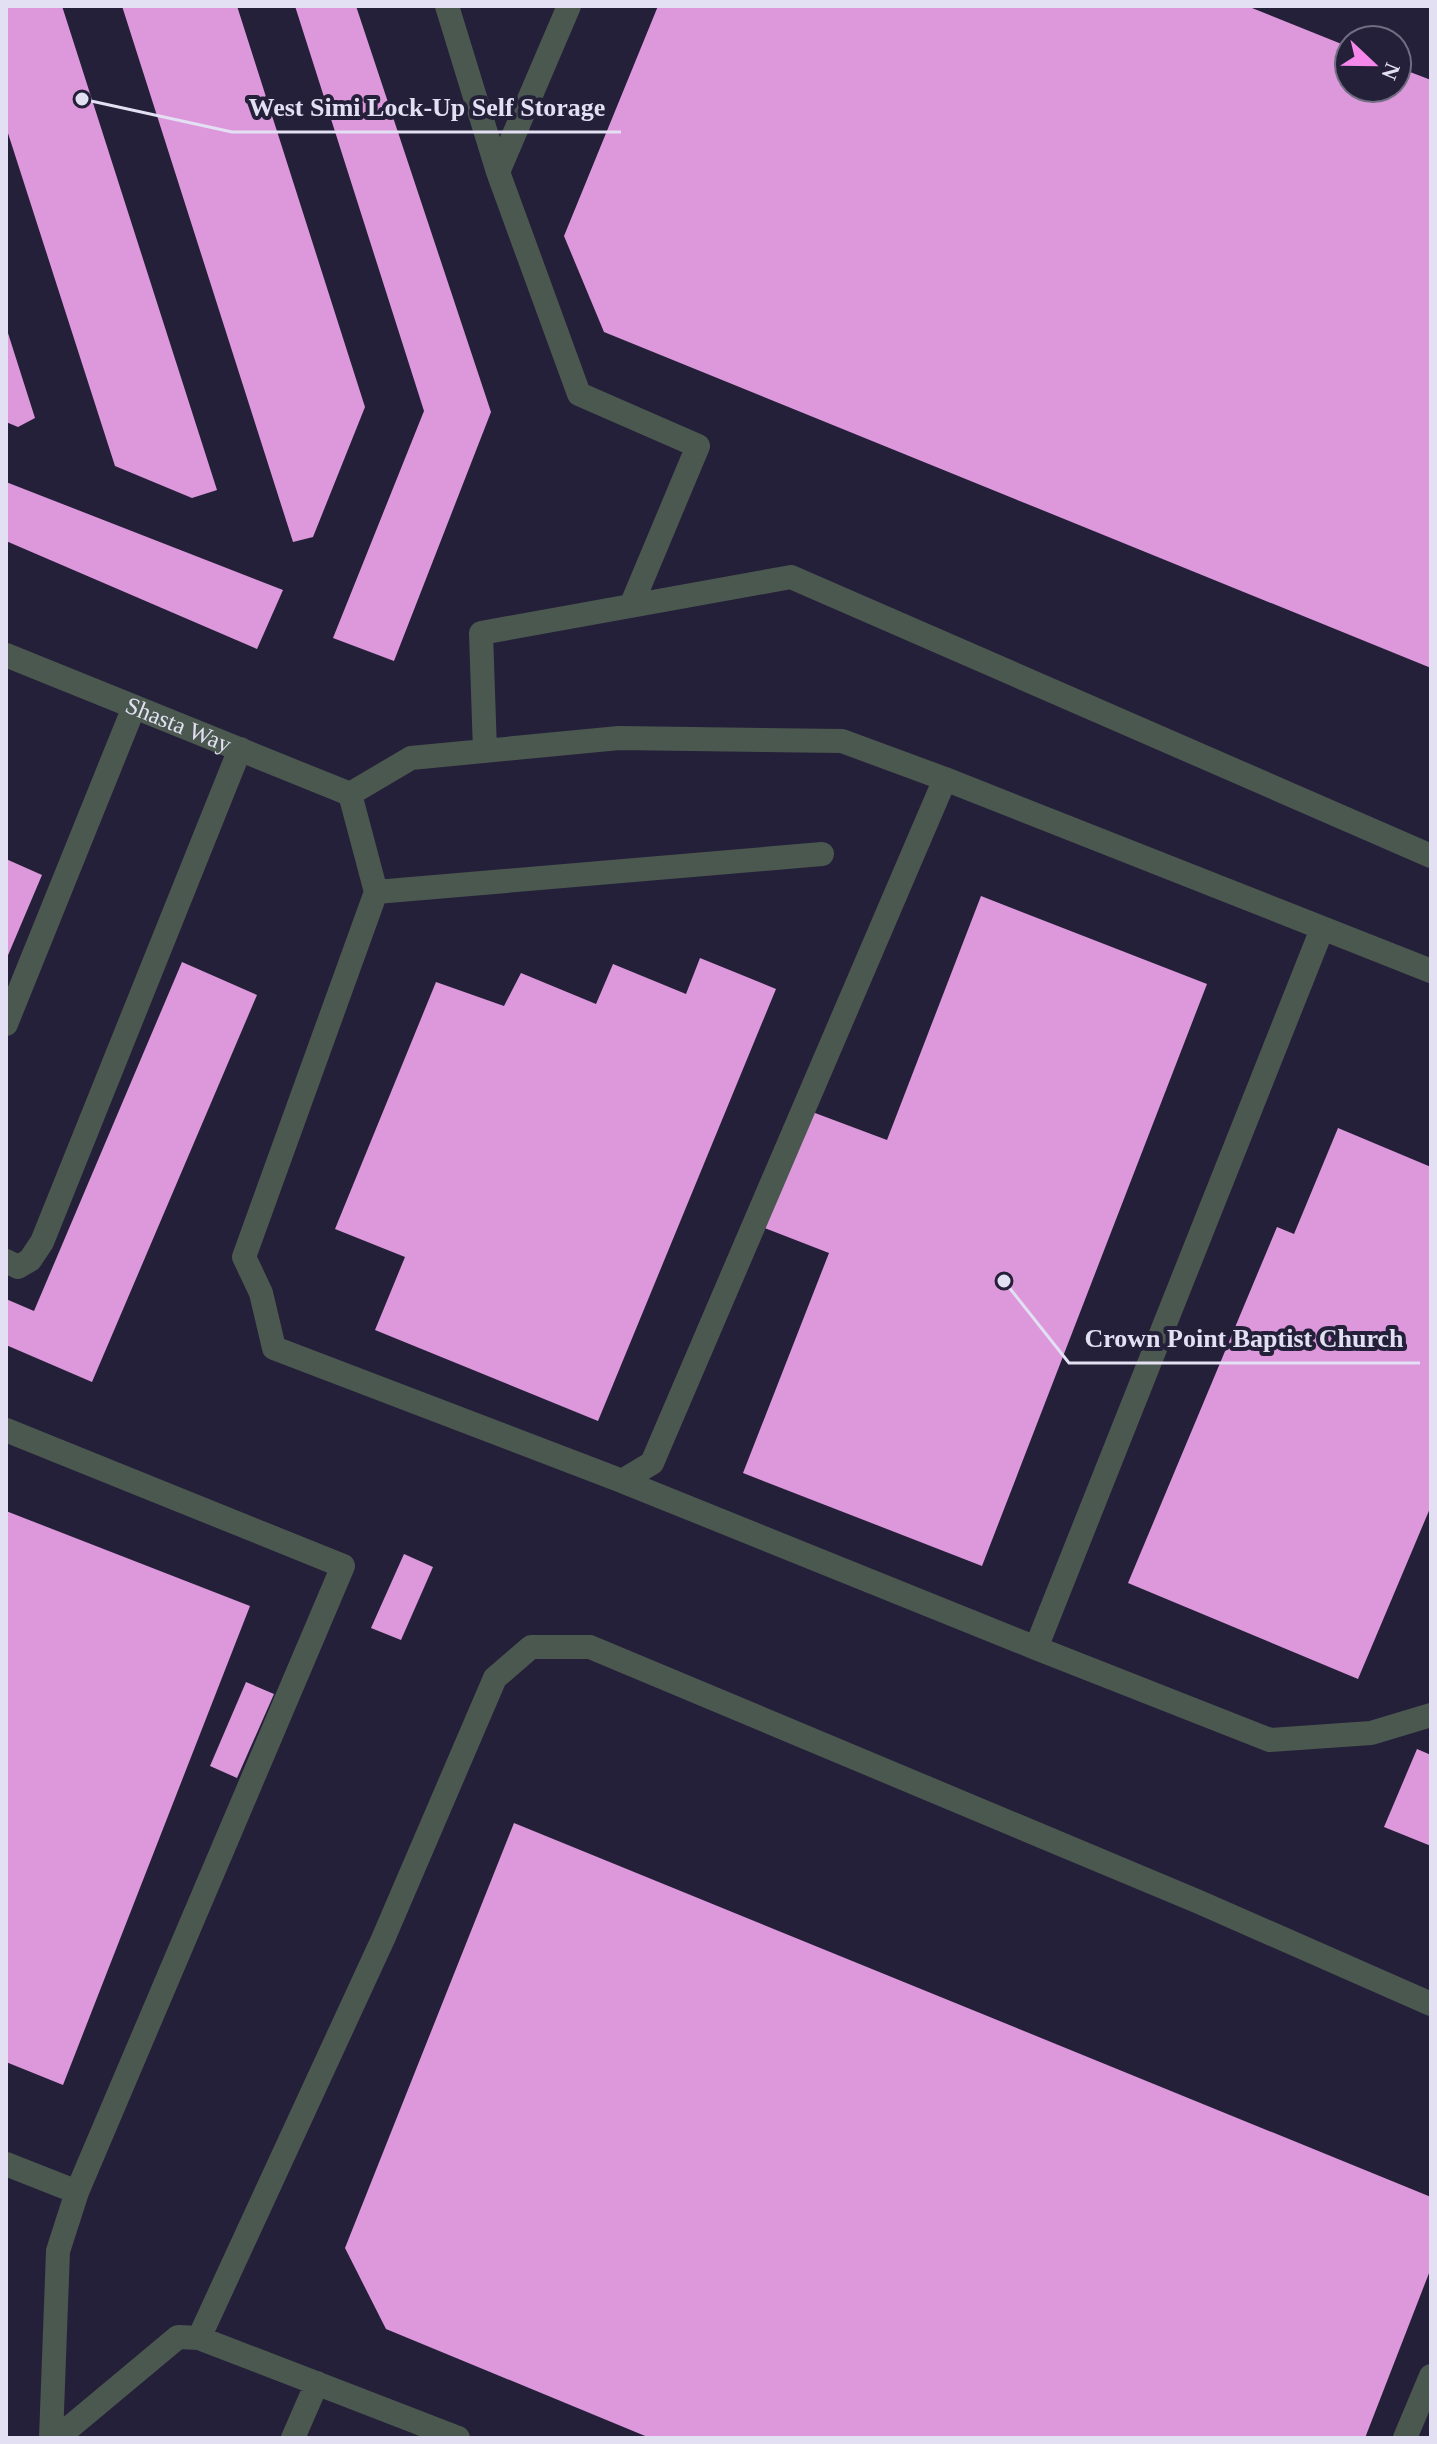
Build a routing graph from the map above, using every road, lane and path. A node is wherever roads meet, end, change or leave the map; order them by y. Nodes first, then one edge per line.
1 (447, 6) edge
2 (569, 6) edge
3 (498, 172) junction
4 (631, 606) junction
5 (6, 655) edge
6 (134, 707) junction
7 (240, 749) junction
8 (485, 751) junction
9 (945, 779) junction
10 (350, 794) junction
11 (822, 854) dead end
12 (1431, 856) edge
13 (376, 892) junction
14 (1322, 929) junction
15 (1431, 971) edge
16 (6, 1024) edge
17 (6, 1261) edge
18 (6, 1430) edge
19 (622, 1481) junction
20 (1036, 1648) junction
21 (1431, 1715) edge
22 (1431, 2004) edge
23 (6, 2164) edge
24 (77, 2192) junction
25 (199, 2338) junction
26 (1431, 2376) edge
27 (317, 2383) junction
28 (51, 2438) edge
29 (57, 2438) edge
30 (293, 2438) edge
31 (458, 2438) edge
32 (1405, 2438) edge

1 - 3 street
2 - 3 street
3 - 4 street
4 - 8 street
4 - 12 street
5 - 6 street, Shasta Way
6 - 7 street, Shasta Way
6 - 16 street
7 - 10 street, Shasta Way
7 - 17 street
8 - 9 street
8 - 10 street
9 - 14 street
9 - 19 street
10 - 13 street
11 - 13 street
13 - 19 street
14 - 15 street
14 - 20 street
18 - 24 street
19 - 20 street
20 - 21 street
22 - 25 street
23 - 24 street
24 - 28 street
25 - 27 street
25 - 29 street
26 - 32 street
27 - 30 street
27 - 31 street

